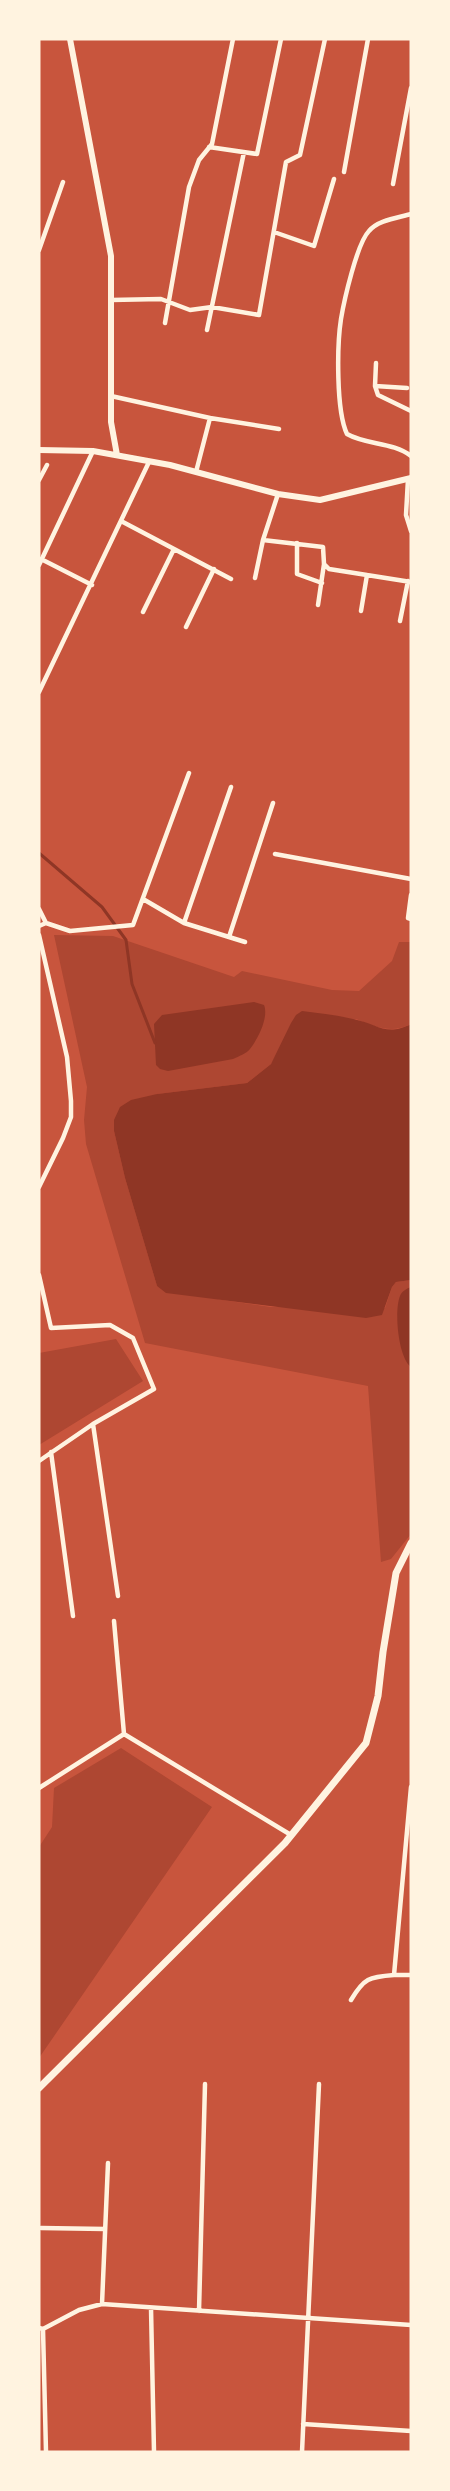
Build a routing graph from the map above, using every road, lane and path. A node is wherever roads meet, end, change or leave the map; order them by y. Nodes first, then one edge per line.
1 (70, 39) edge
2 (232, 39) edge
3 (281, 39) edge
4 (325, 39) edge
5 (368, 39) edge
6 (411, 88) edge
7 (209, 147) junction
8 (244, 152) junction
9 (344, 172) dead end
10 (334, 179) dead end
11 (63, 182) dead end
12 (393, 184) dead end
13 (411, 214) edge
14 (274, 232) junction
15 (39, 250) edge
16 (111, 300) junction
17 (169, 302) junction
18 (212, 307) junction
19 (165, 323) dead end
20 (207, 330) dead end
21 (376, 363) dead end
22 (375, 386) junction
23 (407, 388) dead end
24 (111, 396) junction
25 (411, 411) edge
26 (210, 418) junction
27 (279, 429) dead end
28 (39, 450) edge
29 (93, 451) junction
30 (117, 455) junction
31 (411, 456) edge
32 (149, 462) junction
33 (47, 465) dead end
34 (196, 472) junction
35 (409, 478) edge
36 (39, 480) edge
37 (278, 494) junction
38 (121, 521) junction
39 (411, 531) edge
40 (263, 540) junction
41 (297, 543) junction
42 (174, 549) junction
43 (40, 559) edge
44 (324, 564) junction
45 (39, 565) edge
46 (214, 570) junction
47 (367, 575) junction
48 (255, 578) dead end
49 (231, 579) dead end
50 (410, 581) edge
51 (322, 582) junction
52 (92, 585) junction
53 (318, 605) dead end
54 (361, 611) dead end
55 (143, 612) dead end
56 (400, 621) dead end
57 (186, 627) dead end
58 (39, 692) edge
59 (189, 773) dead end
60 (231, 787) dead end
61 (273, 803) dead end
62 (275, 854) dead end
63 (411, 879) edge
64 (411, 895) edge
65 (143, 899) junction
66 (39, 909) edge
67 (411, 919) edge
68 (46, 923) junction
69 (184, 923) junction
70 (39, 926) edge
71 (39, 935) edge
72 (229, 937) junction
73 (245, 942) dead end
74 (39, 1187) edge
75 (39, 1275) edge
76 (93, 1424) junction
77 (51, 1452) junction
78 (39, 1461) edge
79 (411, 1543) edge
80 (118, 1596) dead end
81 (73, 1616) dead end
82 (114, 1621) dead end
83 (124, 1734) junction
84 (411, 1787) edge
85 (39, 1788) edge
86 (291, 1835) junction
87 (394, 1975) junction
88 (411, 1975) edge
89 (351, 2000) dead end
90 (205, 2084) dead end
91 (320, 2084) dead end
92 (39, 2088) edge
93 (108, 2163) dead end
94 (41, 2228) dead end
95 (105, 2229) junction
96 (102, 2304) junction
97 (152, 2308) junction
98 (199, 2311) junction
99 (307, 2318) junction
100 (411, 2325) edge
101 (41, 2329) edge
102 (303, 2424) junction
103 (411, 2431) edge
104 (46, 2452) edge
105 (154, 2452) edge
106 (302, 2452) edge

1 - 16 street
2 - 7 street
3 - 8 street
4 - 14 street
5 - 9 street
6 - 12 street
7 - 8 street
7 - 17 street
8 - 18 street
10 - 14 street
11 - 15 street
13 - 31 street
14 - 18 street
16 - 17 street
16 - 24 street
17 - 18 street
17 - 19 street
18 - 20 street
21 - 22 street
22 - 23 street
22 - 25 street
24 - 26 street
24 - 30 street
26 - 27 street
26 - 34 street
28 - 29 street
29 - 30 street
29 - 43 street
30 - 32 street
32 - 34 street
32 - 38 street
33 - 36 street
34 - 37 street
35 - 37 street
35 - 39 street
37 - 40 street
38 - 42 street
38 - 52 street
40 - 41 street
40 - 48 street
41 - 44 street
41 - 51 street
42 - 46 street
42 - 55 street
43 - 45 street
43 - 52 street
44 - 47 street
44 - 51 street
46 - 49 street
46 - 57 street
47 - 50 street
47 - 54 street
50 - 56 street
51 - 53 street
52 - 58 street
59 - 65 street
60 - 69 street
61 - 72 street
62 - 63 street
64 - 67 street
65 - 68 street
65 - 69 street
66 - 68 street
68 - 70 street
69 - 72 street
71 - 74 street
72 - 73 street
75 - 76 street
76 - 77 street
76 - 80 street
77 - 78 street
77 - 81 street
79 - 86 main road
82 - 83 street
83 - 85 street
83 - 86 street
84 - 87 street
86 - 92 main road
87 - 88 street
87 - 89 street
90 - 98 street
91 - 99 street
93 - 95 street
94 - 95 street
95 - 96 street
96 - 97 street
96 - 101 street
97 - 98 street
97 - 105 street
98 - 99 street
99 - 100 street
99 - 102 street
101 - 104 street
102 - 103 street
102 - 106 street

